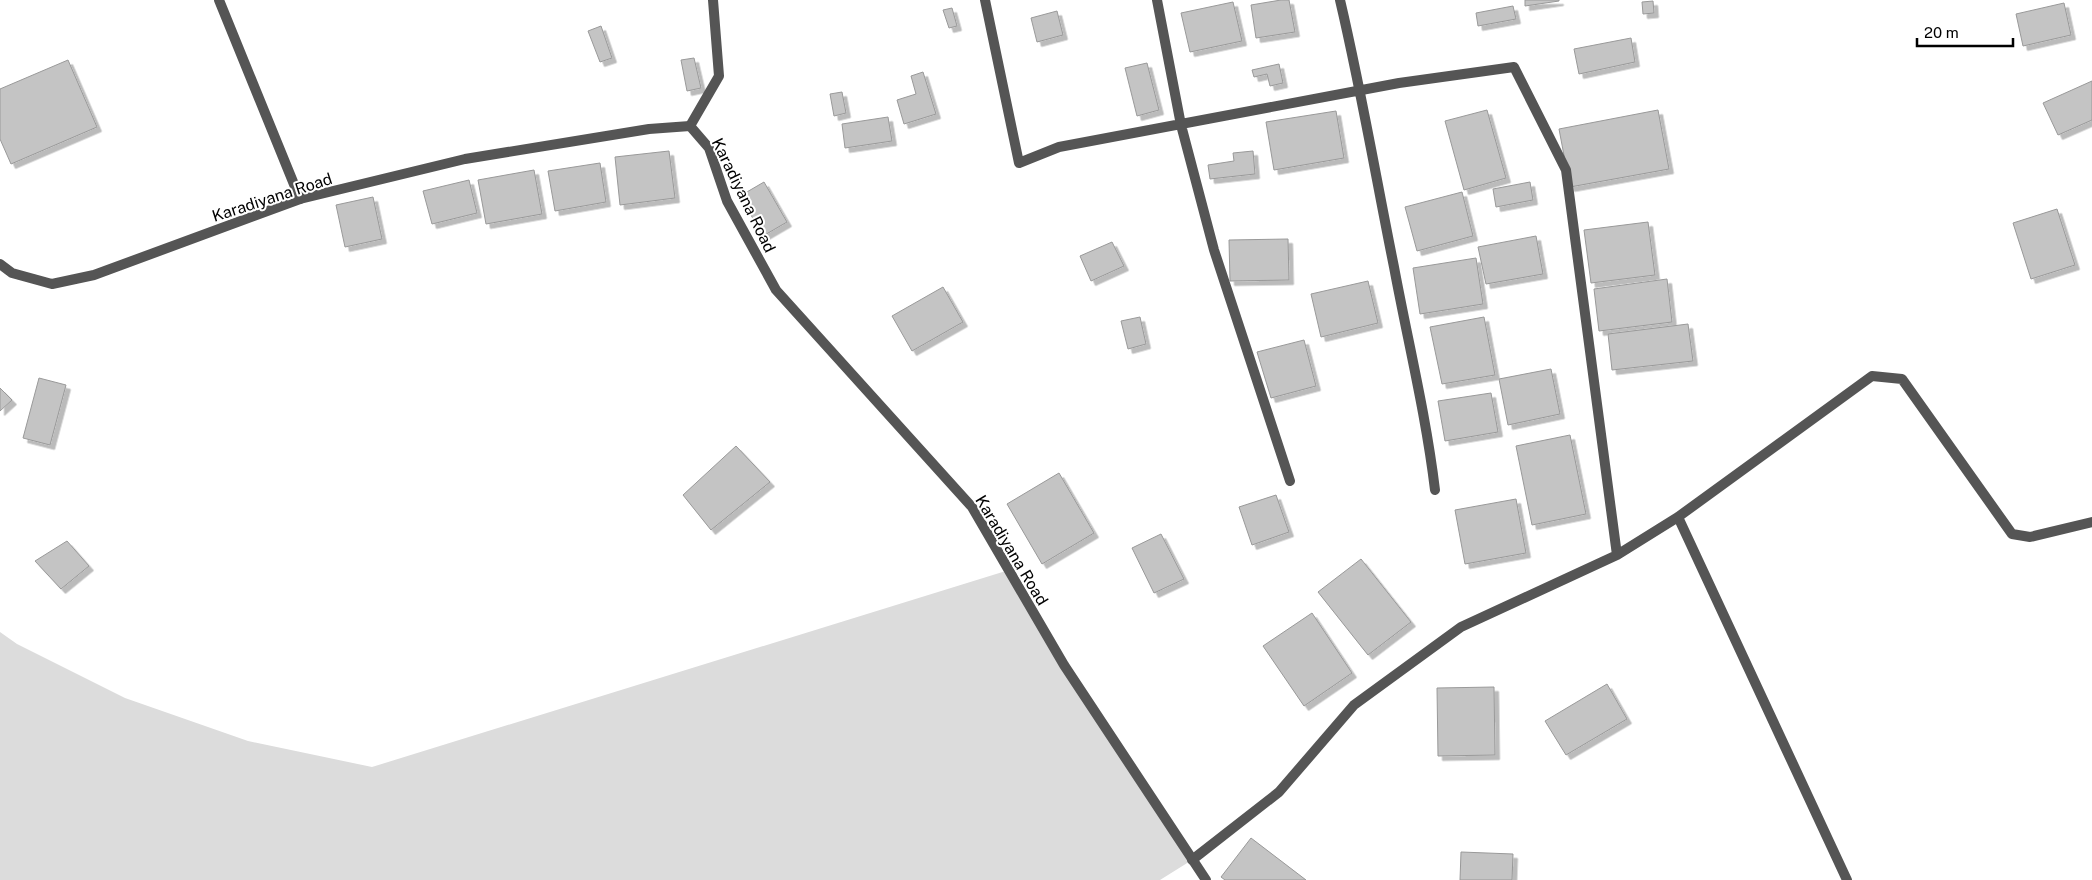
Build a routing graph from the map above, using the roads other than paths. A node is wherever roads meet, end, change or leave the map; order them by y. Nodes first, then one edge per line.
1 (219, 0) edge
2 (713, 0) edge
3 (985, 0) edge
4 (1156, 0) edge
5 (1340, 0) edge
6 (1361, 90) junction
7 (1182, 125) junction
8 (690, 126) junction
9 (300, 199) junction
10 (0, 264) edge
11 (1290, 481) dead end
12 (1435, 490) dead end
13 (1678, 517) junction
14 (2092, 522) edge
15 (1617, 555) junction
16 (1192, 860) junction
17 (1206, 880) edge
18 (1847, 880) edge

1 - 9 street
2 - 8 street
3 - 7 street
4 - 7 street
5 - 6 street
6 - 7 street
6 - 12 street
6 - 15 street
7 - 11 street
8 - 9 street, Karadiyana Road
8 - 16 street, Karadiyana Road
9 - 10 street, Karadiyana Road
13 - 14 street
13 - 15 street
13 - 18 street
15 - 16 street
16 - 17 street, Karadiyana Road

